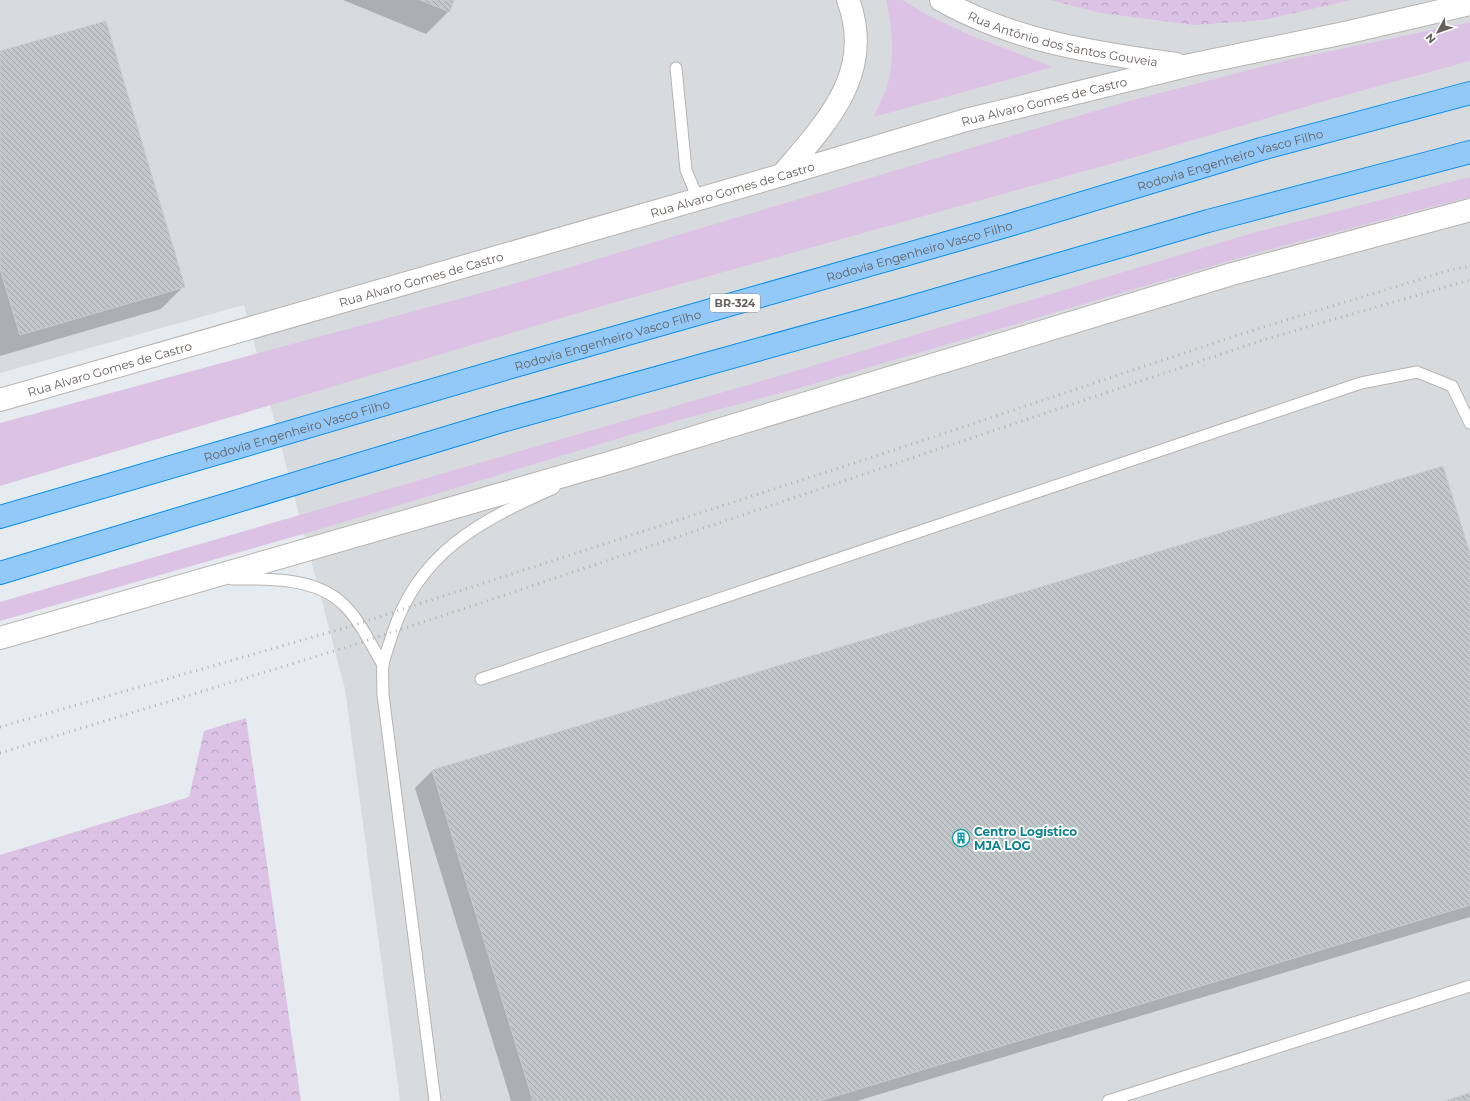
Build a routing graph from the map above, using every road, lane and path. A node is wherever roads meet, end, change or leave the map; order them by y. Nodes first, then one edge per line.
1 (848, 0) edge
2 (941, 0) edge
3 (1470, 4) edge
4 (1190, 66) junction
5 (676, 68) dead end
6 (1470, 88) edge
7 (1470, 93) edge
8 (1434, 101) junction
9 (1470, 152) edge
10 (782, 175) junction
11 (698, 199) junction
12 (1470, 210) edge
13 (0, 400) edge
14 (1470, 423) edge
15 (619, 460) junction
16 (0, 517) edge
17 (0, 573) edge
18 (204, 579) junction
19 (0, 638) edge
20 (383, 665) junction
21 (481, 679) dead end
22 (1470, 986) edge
23 (435, 1101) edge
24 (1108, 1101) edge

1 - 10 main road
2 - 4 main road, Rua Antônio dos Santos Gouveia
3 - 4 main road, Rua Alvaro Gomes de Castro
4 - 10 main road, Rua Alvaro Gomes de Castro
5 - 11 lane
6 - 8 highway
7 - 8 highway, Rodovia Engenheiro Vasco Filho / BR-324
8 - 16 highway, Rodovia Engenheiro Vasco Filho / BR-324
9 - 17 highway
10 - 11 main road, Rua Alvaro Gomes de Castro
11 - 13 main road, Rua Alvaro Gomes de Castro
12 - 15 main road
14 - 21 lane
15 - 18 main road
15 - 20 lane
18 - 19 main road
18 - 20 lane
20 - 23 lane
22 - 24 lane

